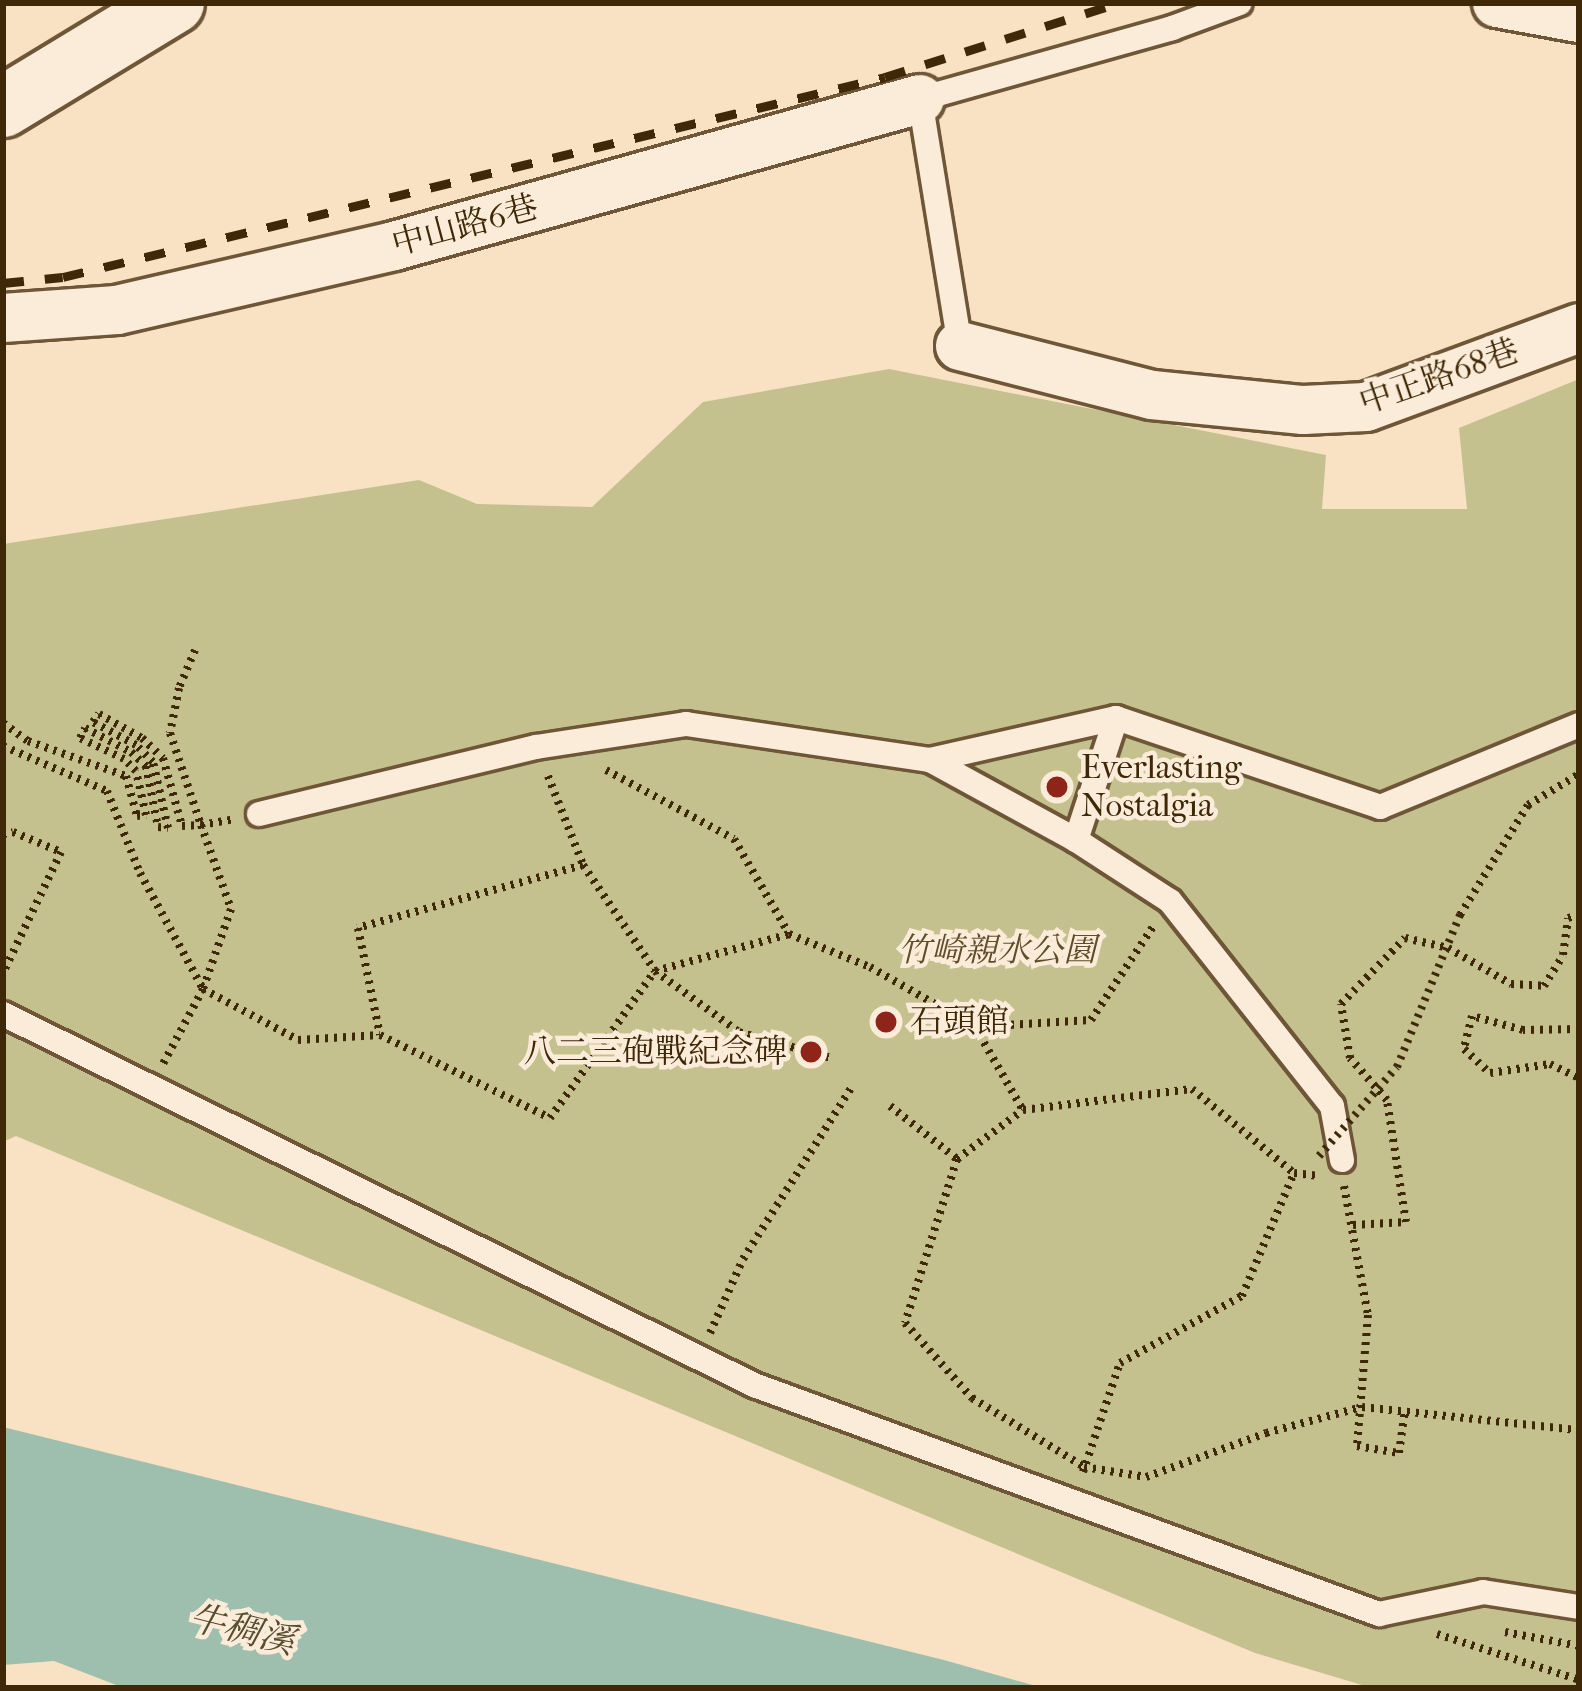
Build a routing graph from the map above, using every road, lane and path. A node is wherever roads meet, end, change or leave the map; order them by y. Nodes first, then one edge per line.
1 (174, 3) edge
2 (1240, 3) edge
3 (1497, 3) edge
4 (1579, 18) edge
5 (920, 99) junction
6 (3, 107) edge
7 (3, 318) edge
8 (1579, 328) edge
9 (960, 346) joint
10 (195, 650) dead end
11 (1116, 718) junction
12 (3, 723) edge
13 (1579, 724) edge
14 (547, 745) junction
15 (3, 746) edge
16 (930, 760) junction
17 (1579, 774) edge
18 (259, 814) joint
19 (201, 825) junction
20 (3, 834) edge
21 (1076, 840) junction
22 (583, 865) junction
23 (1170, 901) junction
24 (1579, 915) edge
25 (789, 934) junction
26 (655, 971) junction
27 (3, 973) edge
28 (202, 988) junction
29 (3, 1014) edge
30 (975, 1027) junction
31 (1579, 1029) edge
32 (380, 1035) junction
33 (831, 1058) dead end
34 (1579, 1078) edge
35 (853, 1085) dead end
36 (151, 1086) junction
37 (890, 1106) dead end
38 (1023, 1110) junction
39 (1331, 1158) joint
40 (957, 1160) junction
41 (1294, 1173) junction
42 (1353, 1225) junction
43 (707, 1340) dead end
44 (1362, 1407) junction
45 (1405, 1410) junction
46 (1579, 1430) edge
47 (1084, 1467) junction
48 (1579, 1607) edge
49 (1379, 1613) junction
50 (1579, 1680) edge

1 - 6 street
2 - 5 lane, 中山路6巷
3 - 4 street
5 - 7 street, 中山路6巷
5 - 9 lane
8 - 9 street, 中正路68巷
10 - 19 path
11 - 13 lane
11 - 16 lane
11 - 21 lane
12 - 19 path
14 - 16 lane
14 - 18 lane
14 - 22 path
14 - 25 path
15 - 28 path
16 - 21 lane
17 - 39 path, bridge
18 - 19 path
19 - 28 path
20 - 27 path
21 - 23 lane
22 - 26 path
22 - 32 path
23 - 30 path
23 - 39 lane
24 - 42 path, bridge
25 - 26 path
25 - 30 path
26 - 32 path
26 - 33 path
28 - 32 path
28 - 36 path
29 - 36 lane
30 - 38 path
31 - 34 path
35 - 43 path
36 - 49 lane
37 - 40 path
38 - 40 path
38 - 41 path
40 - 47 path
41 - 42 path
41 - 47 path
42 - 44 path
44 - 45 path
44 - 45 path
44 - 47 path
45 - 46 path
48 - 49 lane
49 - 50 path

